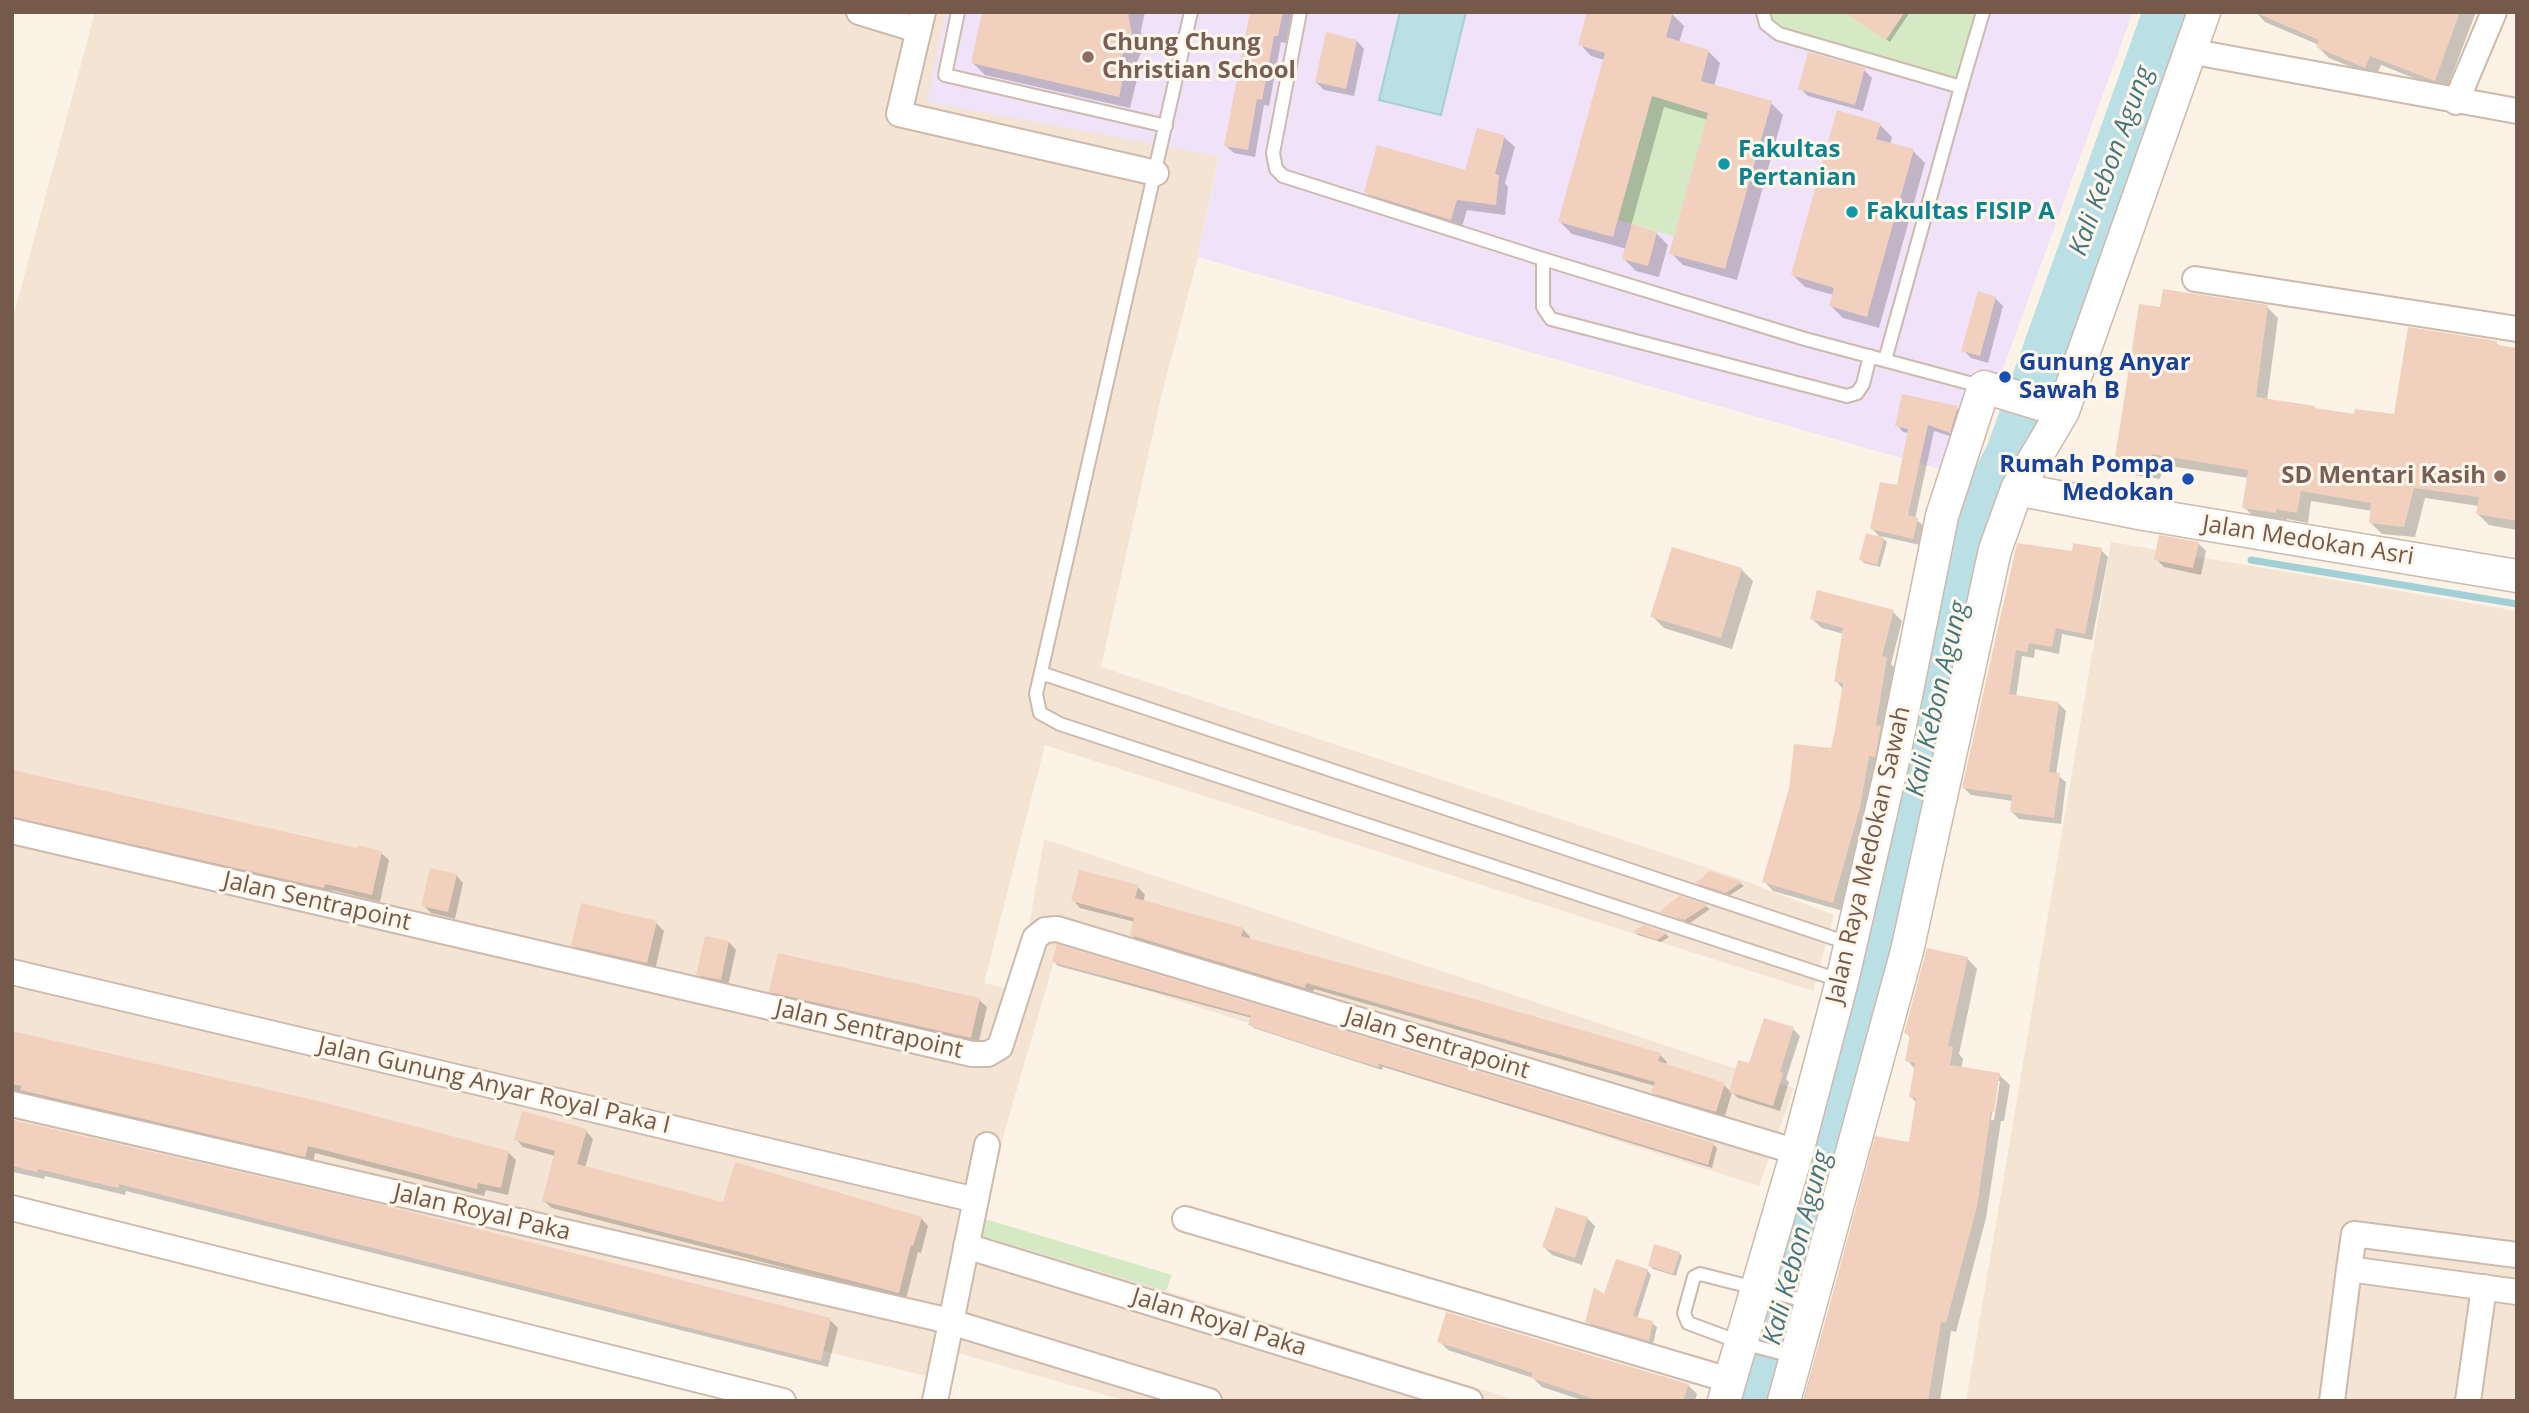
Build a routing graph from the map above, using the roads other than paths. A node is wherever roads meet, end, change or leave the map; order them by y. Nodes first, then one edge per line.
1 (859, 12) edge
2 (958, 12) edge
3 (1191, 12) edge
4 (1300, 12) edge
5 (1763, 12) edge
6 (1983, 12) edge
7 (2204, 12) edge
8 (2494, 12) edge
9 (921, 21) edge
10 (2189, 51) junction
11 (1961, 88) junction
12 (2456, 102) junction
13 (2517, 111) edge
14 (1166, 126) junction
15 (1156, 173) junction
16 (1543, 259) junction
17 (2195, 279) dead end
18 (2517, 329) edge
19 (1870, 356) junction
20 (1885, 360) junction
21 (1991, 390) junction
22 (2054, 408) junction
23 (2017, 489) junction
24 (2517, 576) edge
25 (1041, 673) junction
26 (12, 831) edge
27 (1851, 944) junction
28 (12, 972) edge
29 (1842, 981) junction
30 (12, 1104) edge
31 (988, 1145) dead end
32 (1797, 1152) junction
33 (976, 1200) junction
34 (12, 1208) edge
35 (1185, 1219) dead end
36 (966, 1246) junction
37 (2517, 1255) edge
38 (2349, 1269) junction
39 (2484, 1287) junction
40 (1762, 1289) junction
41 (2517, 1292) edge
42 (1805, 1300) junction
43 (952, 1322) junction
44 (1747, 1344) junction
45 (1792, 1355) junction
46 (1726, 1390) edge
47 (783, 1401) edge
48 (935, 1401) edge
49 (1209, 1401) edge
50 (1471, 1401) edge
51 (1784, 1401) edge
52 (2332, 1401) edge
53 (2468, 1401) edge

1 - 9 street
2 - 14 lane
3 - 14 lane
4 - 16 lane
5 - 11 lane
6 - 11 lane
7 - 10 street
8 - 12 street
9 - 15 street
10 - 12 street
10 - 22 street
11 - 20 lane
12 - 13 street
14 - 15 lane
15 - 25 lane
16 - 19 lane
16 - 19 lane
17 - 18 street
19 - 20 lane
20 - 21 lane
21 - 22 street
21 - 27 street, Jalan Raya Medokan Sawah
22 - 23 street
23 - 24 street, Jalan Medokan Asri
23 - 42 street
25 - 27 lane
25 - 29 lane
26 - 32 street, Jalan Sentrapoint
27 - 29 street, Jalan Raya Medokan Sawah
28 - 33 street, Jalan Gunung Anyar Royal Paka I
29 - 32 street, Jalan Raya Medokan Sawah
30 - 43 street, Jalan Royal Paka
31 - 33 street
32 - 40 street, Jalan Raya Medokan Sawah
33 - 36 street
34 - 47 street
35 - 46 street
36 - 43 street
36 - 50 street, Jalan Royal Paka
37 - 38 street
38 - 39 street
38 - 52 street
39 - 41 street
39 - 53 street
40 - 42 lane
40 - 44 street, Jalan Raya Medokan Sawah
40 - 44 lane
42 - 45 street
43 - 48 street
43 - 49 street, Jalan Royal Paka
44 - 45 lane
44 - 46 street, Jalan Raya Medokan Sawah
45 - 51 street

